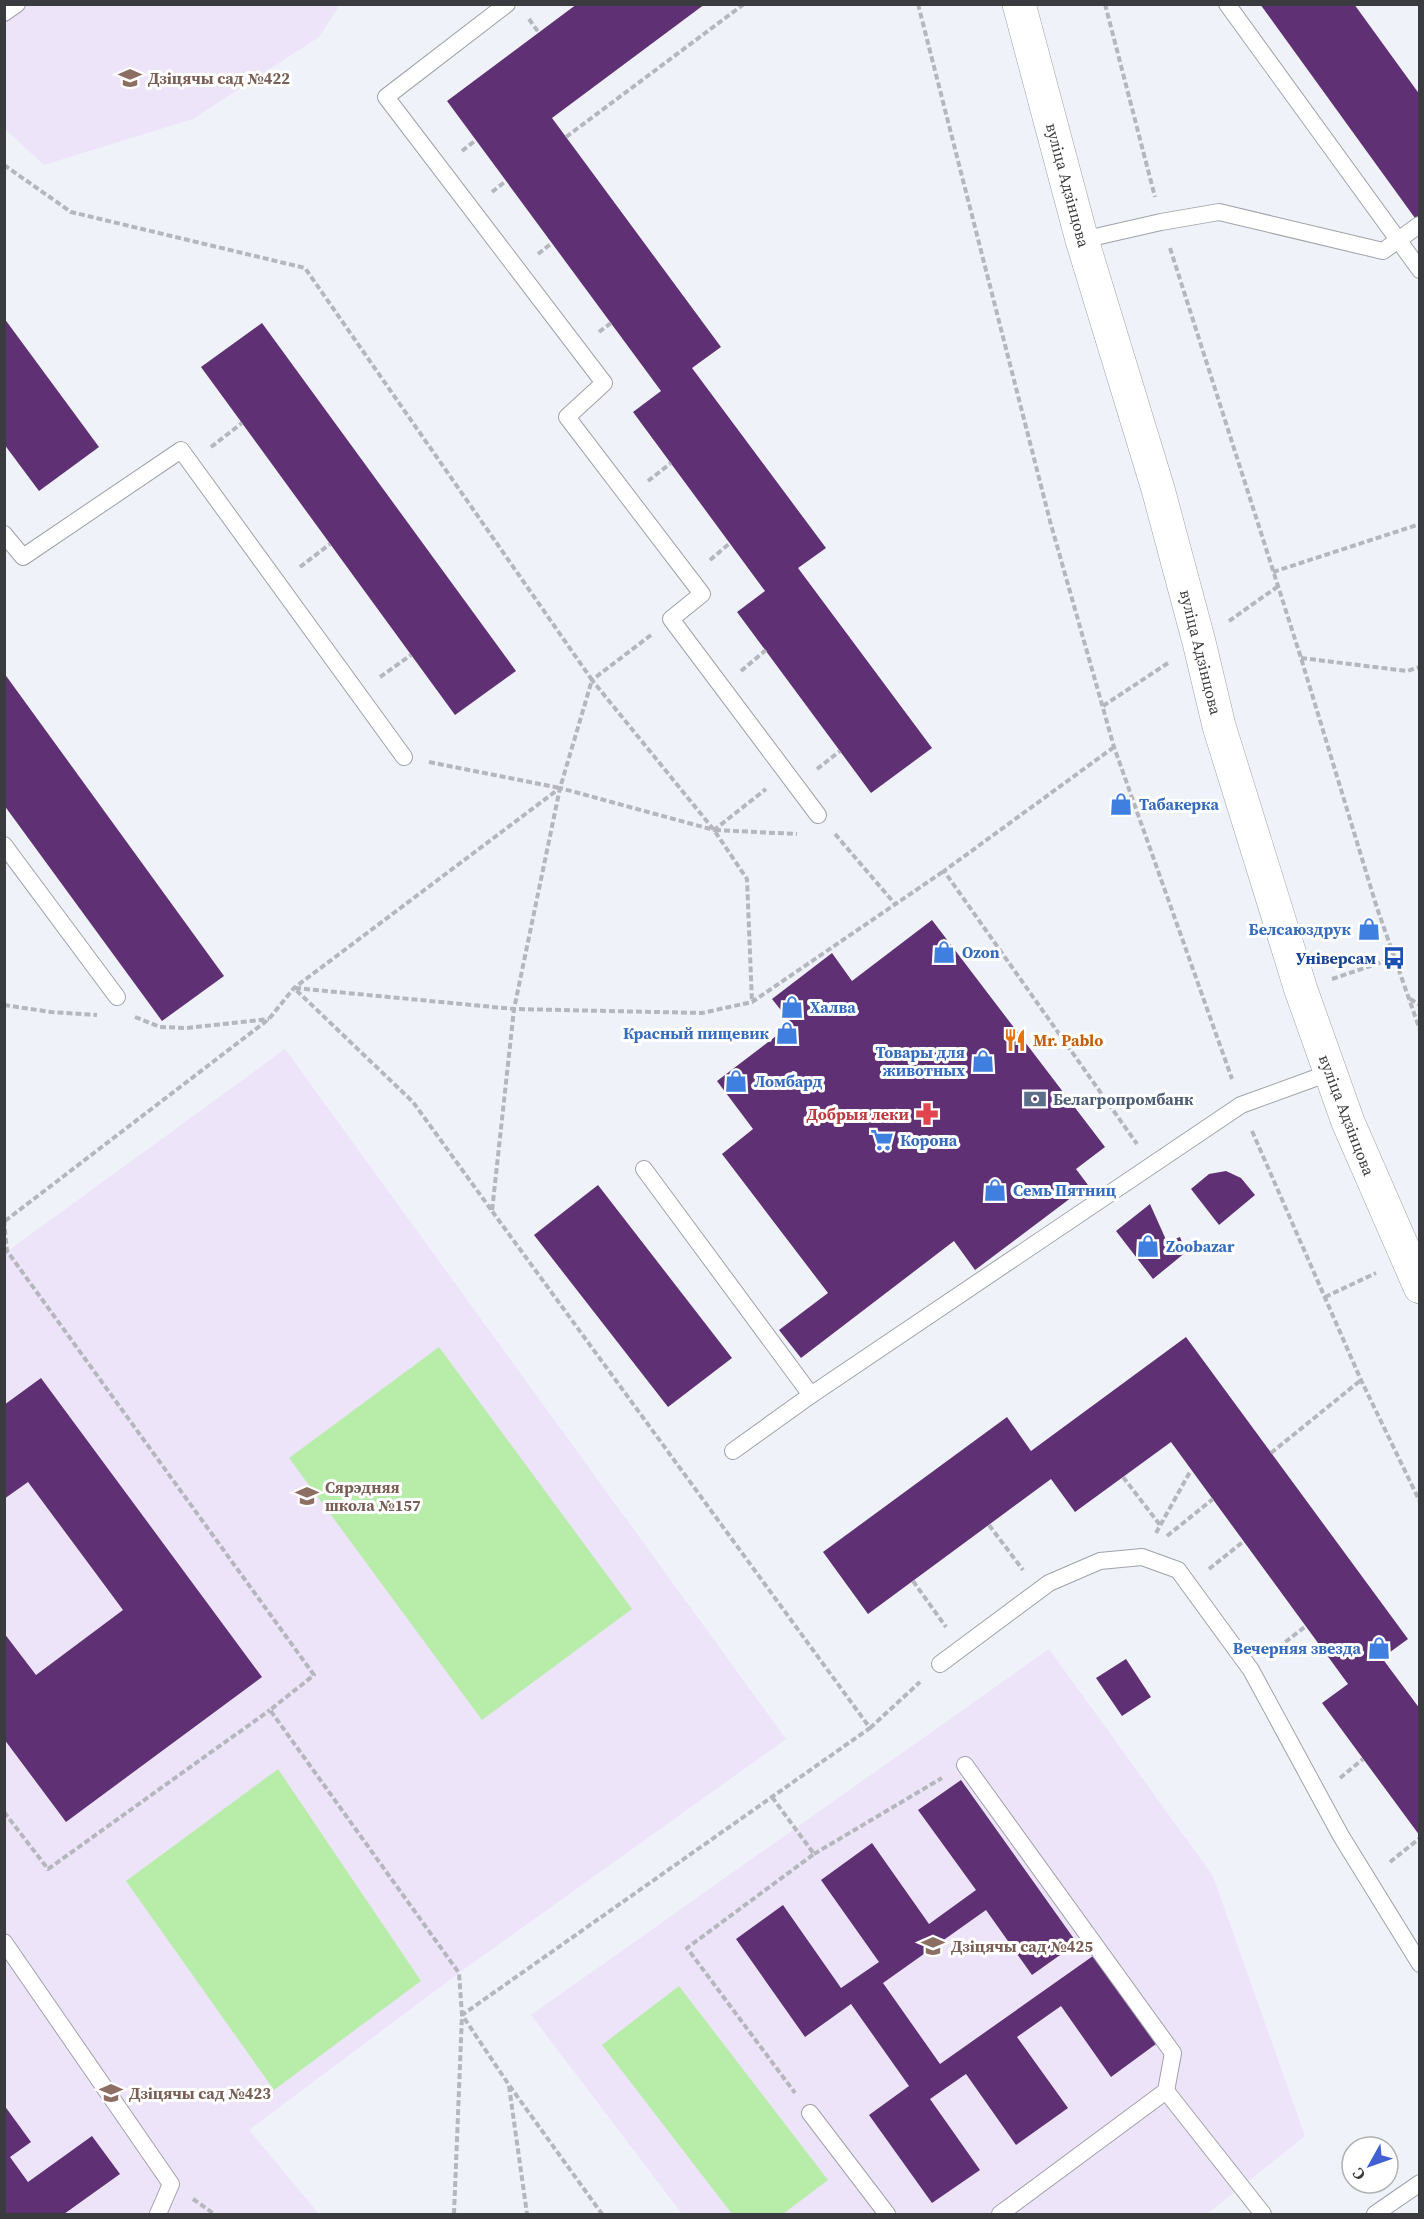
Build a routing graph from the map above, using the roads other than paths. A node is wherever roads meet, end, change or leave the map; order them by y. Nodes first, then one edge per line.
1 (17, 4) edge
2 (507, 4) edge
3 (1019, 4) edge
4 (1227, 4) edge
5 (4, 13) edge
6 (1419, 225) edge
7 (1082, 240) junction
8 (1398, 241) junction
9 (1419, 270) edge
10 (4, 534) edge
11 (404, 757) road end
12 (818, 815) road end
13 (4, 845) edge
14 (117, 997) dead end
15 (1329, 1073) junction
16 (644, 1169) dead end
17 (1413, 1273) edge
18 (811, 1395) junction
19 (733, 1451) dead end
20 (939, 1664) road end
21 (965, 1765) road end
22 (4, 1942) edge
23 (1419, 1964) edge
24 (1166, 2091) junction
25 (810, 2113) road end
26 (1419, 2183) edge
27 (158, 2214) edge
28 (887, 2214) edge
29 (1000, 2214) edge
30 (1263, 2214) edge
31 (1375, 2214) edge

1 - 5 lane
2 - 12 lane
3 - 7 main road, вуліца Адзінцова
4 - 8 lane
6 - 8 lane
7 - 8 lane
7 - 15 main road, вуліца Адзінцова
8 - 9 lane
10 - 11 lane
13 - 14 lane
15 - 17 main road, вуліца Адзінцова
15 - 18 lane
16 - 18 lane
18 - 19 lane
20 - 23 lane
21 - 24 lane
22 - 27 lane
24 - 29 lane
24 - 30 lane
25 - 28 lane
26 - 31 lane

